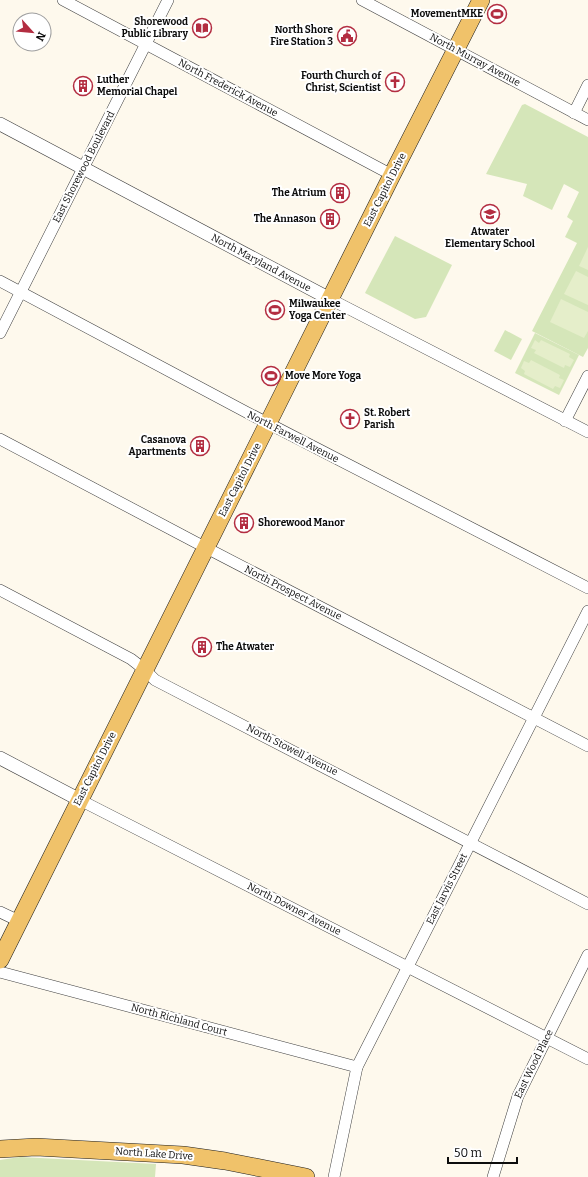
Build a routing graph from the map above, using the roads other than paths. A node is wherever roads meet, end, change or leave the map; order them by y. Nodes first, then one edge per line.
1 (63, 0) edge
2 (168, 0) edge
3 (362, 0) edge
4 (481, 0) edge
5 (145, 44) junction
6 (455, 50) junction
7 (588, 85) edge
8 (574, 113) junction
9 (588, 120) edge
10 (0, 124) edge
11 (84, 168) junction
12 (392, 175) junction
13 (0, 281) edge
14 (20, 292) junction
15 (330, 299) junction
16 (0, 333) edge
17 (588, 376) edge
18 (565, 421) junction
19 (268, 424) junction
20 (588, 432) edge
21 (0, 439) edge
22 (206, 548) junction
23 (588, 588) edge
24 (0, 590) edge
25 (588, 611) edge
26 (145, 670) junction
27 (534, 718) junction
28 (588, 746) edge
29 (0, 758) edge
30 (80, 800) junction
31 (471, 843) junction
32 (588, 904) edge
33 (0, 912) edge
34 (20, 921) junction
35 (588, 955) edge
36 (0, 960) edge
37 (408, 967) junction
38 (0, 972) edge
39 (546, 1038) junction
40 (588, 1059) edge
41 (357, 1067) junction
42 (0, 1150) edge
43 (306, 1177) edge
44 (334, 1177) edge
45 (493, 1177) edge

1 - 5 street, North Frederick Avenue
2 - 5 street, East Shorewood Boulevard
3 - 6 street, North Murray Avenue
4 - 6 main road, East Capitol Drive
5 - 11 street, East Shorewood Boulevard
5 - 12 street, North Frederick Avenue
6 - 8 street, North Murray Avenue
6 - 12 main road, East Capitol Drive
7 - 8 street
8 - 9 street, North Murray Avenue
10 - 11 street, North Maryland Avenue
11 - 14 street, East Shorewood Boulevard
11 - 15 street, North Maryland Avenue
12 - 15 main road, East Capitol Drive
13 - 14 street, North Farwell Avenue
14 - 16 street, East Shorewood Boulevard
14 - 19 street, North Farwell Avenue
15 - 18 street, North Maryland Avenue
15 - 19 main road, East Capitol Drive
17 - 18 street
18 - 20 street, North Maryland Avenue
19 - 22 main road, East Capitol Drive
19 - 23 street, North Farwell Avenue
21 - 22 street, North Prospect Avenue
22 - 26 main road, East Capitol Drive
22 - 27 street, North Prospect Avenue
24 - 26 street, North Stowell Avenue
25 - 27 street, East Jarvis Street
26 - 30 main road, East Capitol Drive
26 - 31 street, North Stowell Avenue
27 - 28 street, North Prospect Avenue
27 - 31 street, East Jarvis Street
29 - 30 street, North Downer Avenue
30 - 34 main road, East Capitol Drive
30 - 37 street, North Downer Avenue
31 - 32 street, North Stowell Avenue
31 - 37 street, East Jarvis Street
33 - 34 street
34 - 36 main road, East Capitol Drive
35 - 39 street, East Wood Place
37 - 39 street, North Downer Avenue
37 - 41 street, East Jarvis Street
38 - 41 street, North Richland Court
39 - 40 street, North Downer Avenue
39 - 45 street, East Wood Place
41 - 44 street, East Jarvis Street
42 - 43 main road, North Lake Drive

